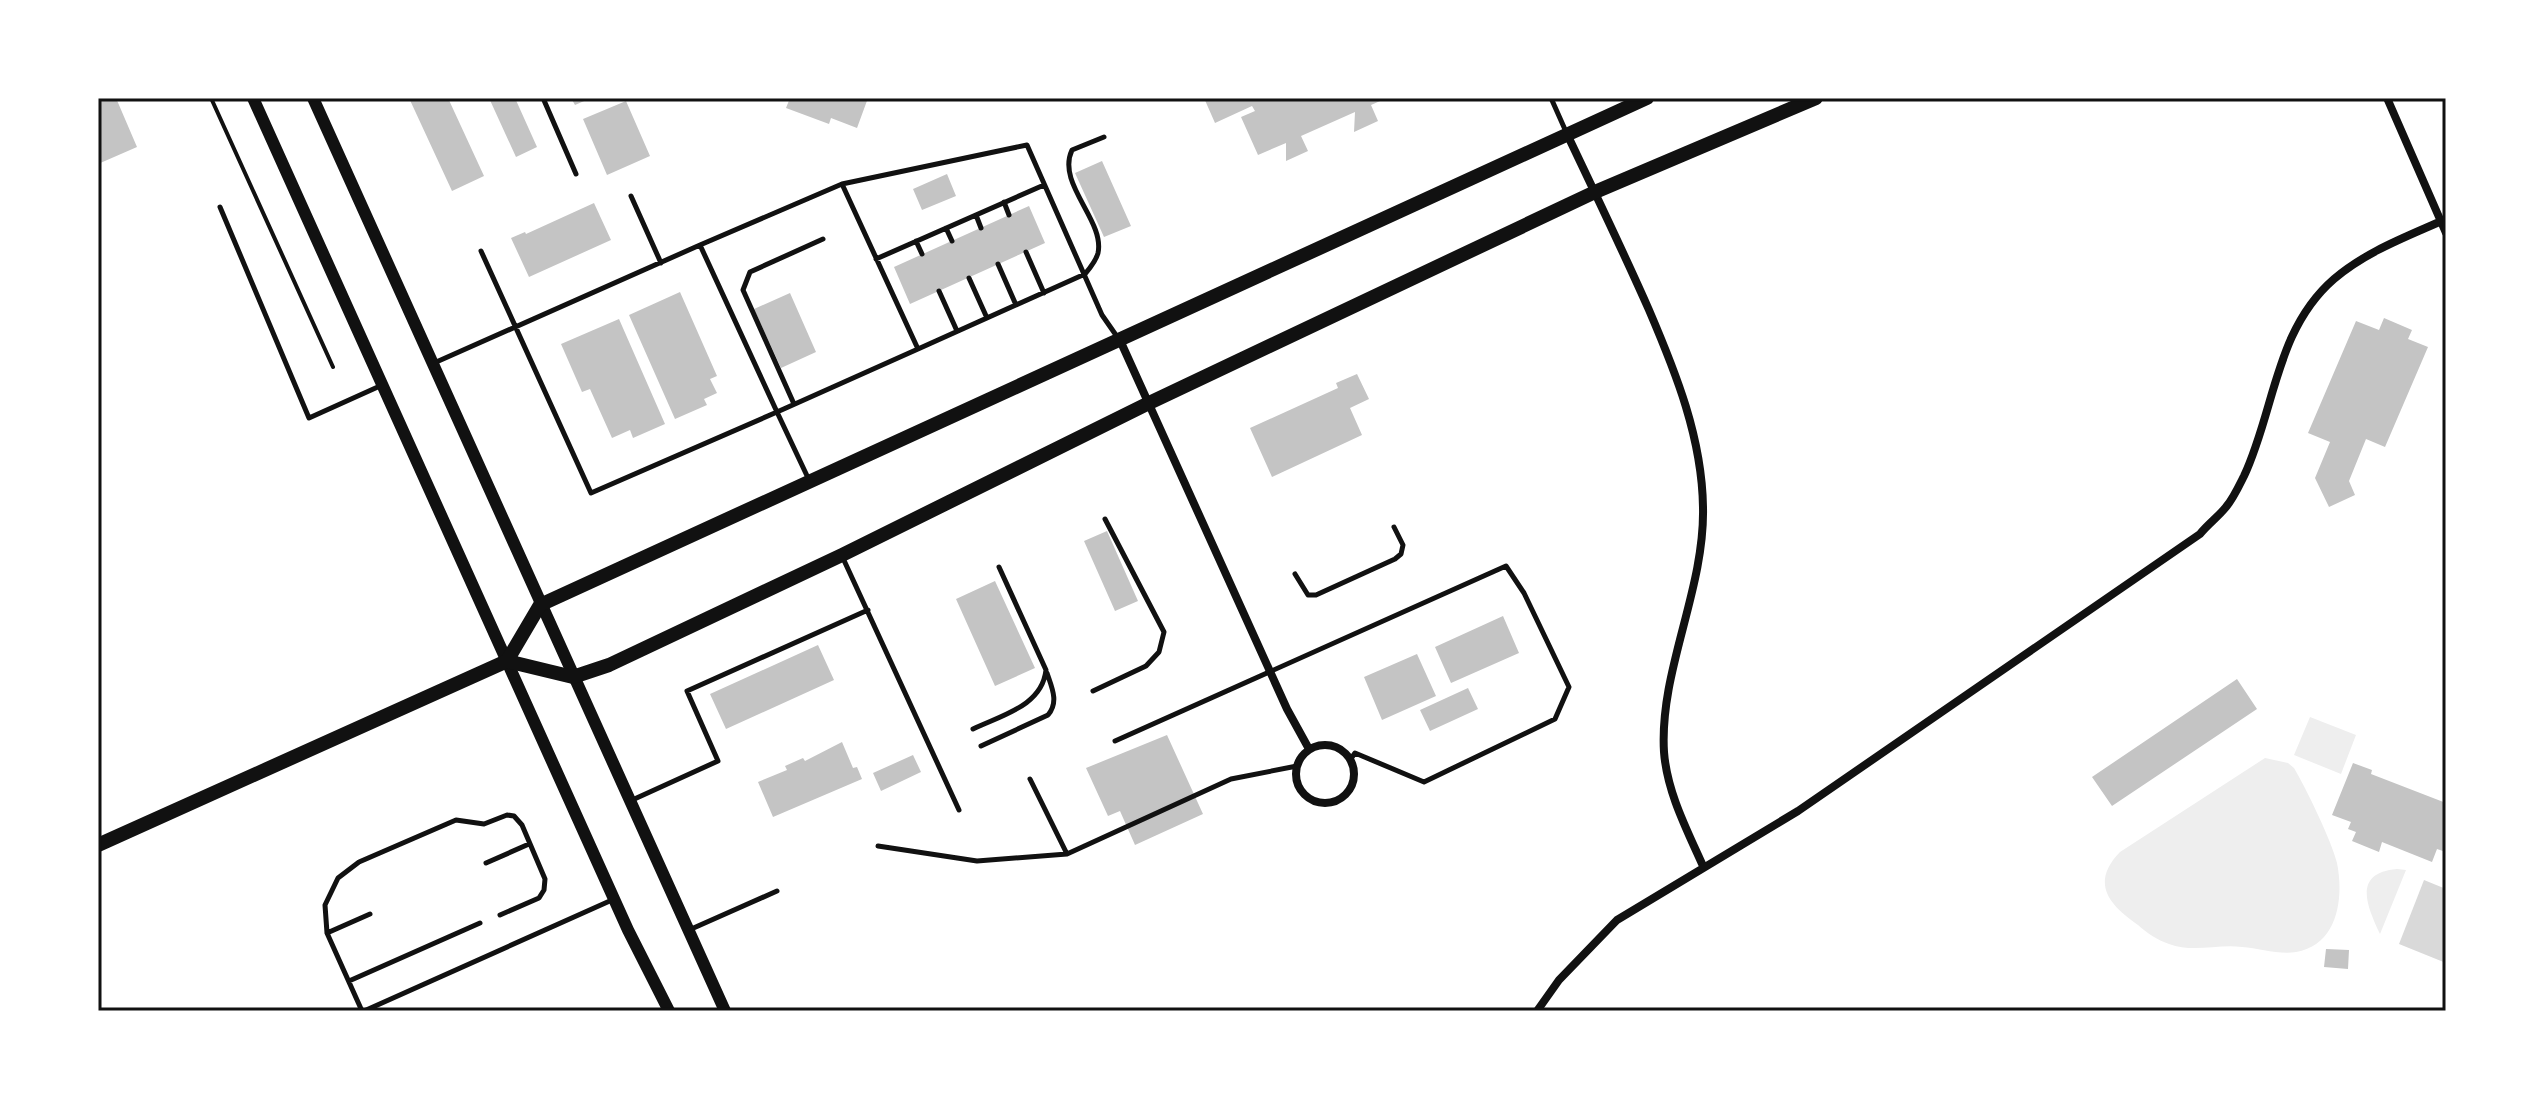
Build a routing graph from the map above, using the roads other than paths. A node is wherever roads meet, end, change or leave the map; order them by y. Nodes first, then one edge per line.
1 (253, 98) edge
2 (313, 98) edge
3 (543, 98) edge
4 (1551, 98) edge
5 (1647, 98) edge
6 (1816, 98) edge
7 (2387, 98) edge
8 (1567, 134) junction
9 (1104, 137) dead end
10 (576, 174) dead end
11 (842, 184) junction
12 (1044, 185) junction
13 (1595, 192) junction
14 (631, 196) dead end
15 (1004, 202) junction
16 (220, 207) dead end
17 (976, 215) junction
18 (1009, 215) dead end
19 (2443, 220) edge
20 (946, 228) junction
21 (981, 228) dead end
22 (2446, 233) edge
23 (823, 239) dead end
24 (916, 241) junction
25 (952, 241) dead end
26 (700, 245) junction
27 (481, 251) dead end
28 (1026, 252) dead end
29 (922, 254) dead end
30 (876, 259) junction
31 (661, 263) junction
32 (998, 264) dead end
33 (1085, 274) junction
34 (969, 278) dead end
35 (939, 291) dead end
36 (1044, 293) junction
37 (1016, 305) junction
38 (987, 318) junction
39 (516, 327) junction
40 (957, 331) junction
41 (1119, 338) junction
42 (918, 349) junction
43 (434, 363) junction
44 (383, 385) junction
45 (794, 404) junction
46 (1147, 404) junction
47 (777, 412) junction
48 (810, 482) junction
49 (1105, 519) dead end
50 (1394, 527) dead end
51 (842, 555) junction
52 (999, 567) dead end
53 (1295, 574) dead end
54 (540, 605) junction
55 (868, 610) junction
56 (507, 661) junction
57 (1046, 670) junction
58 (1271, 672) junction
59 (573, 677) junction
60 (1093, 691) dead end
61 (973, 729) dead end
62 (1115, 741) dead end
63 (981, 746) dead end
64 (1309, 749) junction
65 (1350, 760) junction
66 (1297, 766) junction
67 (1030, 779) dead end
68 (629, 802) junction
69 (959, 810) dead end
70 (529, 844) junction
71 (98, 845) edge
72 (878, 846) dead end
73 (1067, 854) junction
74 (486, 863) dead end
75 (1703, 866) junction
76 (777, 891) dead end
77 (614, 899) junction
78 (370, 914) dead end
79 (500, 915) dead end
80 (480, 923) dead end
81 (688, 931) junction
82 (327, 933) junction
83 (349, 981) junction
84 (363, 1011) edge
85 (669, 1011) edge
86 (725, 1011) edge
87 (1537, 1011) edge

1 - 44 street
2 - 43 street
3 - 10 lane
4 - 8 lane
5 - 8 main road
6 - 13 main road
7 - 19 street
8 - 13 street
8 - 41 main road
9 - 33 lane
11 - 12 lane
11 - 26 lane
11 - 30 lane
12 - 15 lane
12 - 33 lane
13 - 46 main road
13 - 75 street
14 - 31 lane
15 - 17 lane
15 - 18 lane
16 - 44 lane
17 - 20 lane
17 - 21 lane
19 - 22 street
19 - 75 street
20 - 24 lane
20 - 25 lane
23 - 45 lane
24 - 29 lane
24 - 30 lane
26 - 31 lane
26 - 47 lane
27 - 39 lane
28 - 36 lane
30 - 42 lane
31 - 39 lane
32 - 37 lane
33 - 36 lane
33 - 41 lane
34 - 38 lane
35 - 40 lane
36 - 37 lane
37 - 38 lane
38 - 40 lane
39 - 43 lane
39 - 47 lane
40 - 42 lane
41 - 46 street
41 - 48 main road
42 - 45 lane
43 - 54 street
44 - 56 street
45 - 47 lane
46 - 51 main road
46 - 58 street
47 - 48 lane
48 - 54 main road
49 - 60 lane
50 - 53 lane
51 - 55 lane
51 - 59 main road
52 - 57 lane
54 - 56 main road
54 - 59 street
55 - 68 lane
55 - 69 lane
56 - 59 main road
56 - 71 main road
56 - 77 street
57 - 61 lane
57 - 63 lane
58 - 62 lane
58 - 64 street
58 - 65 lane
59 - 68 street
64 - 65 street
64 - 66 street
65 - 66 street
66 - 73 lane
67 - 73 lane
68 - 81 street
70 - 74 lane
70 - 79 lane
70 - 82 lane
72 - 73 lane
75 - 87 street
76 - 81 lane
77 - 84 lane
77 - 85 street
78 - 82 lane
80 - 83 lane
81 - 86 street
82 - 83 lane
83 - 84 lane

